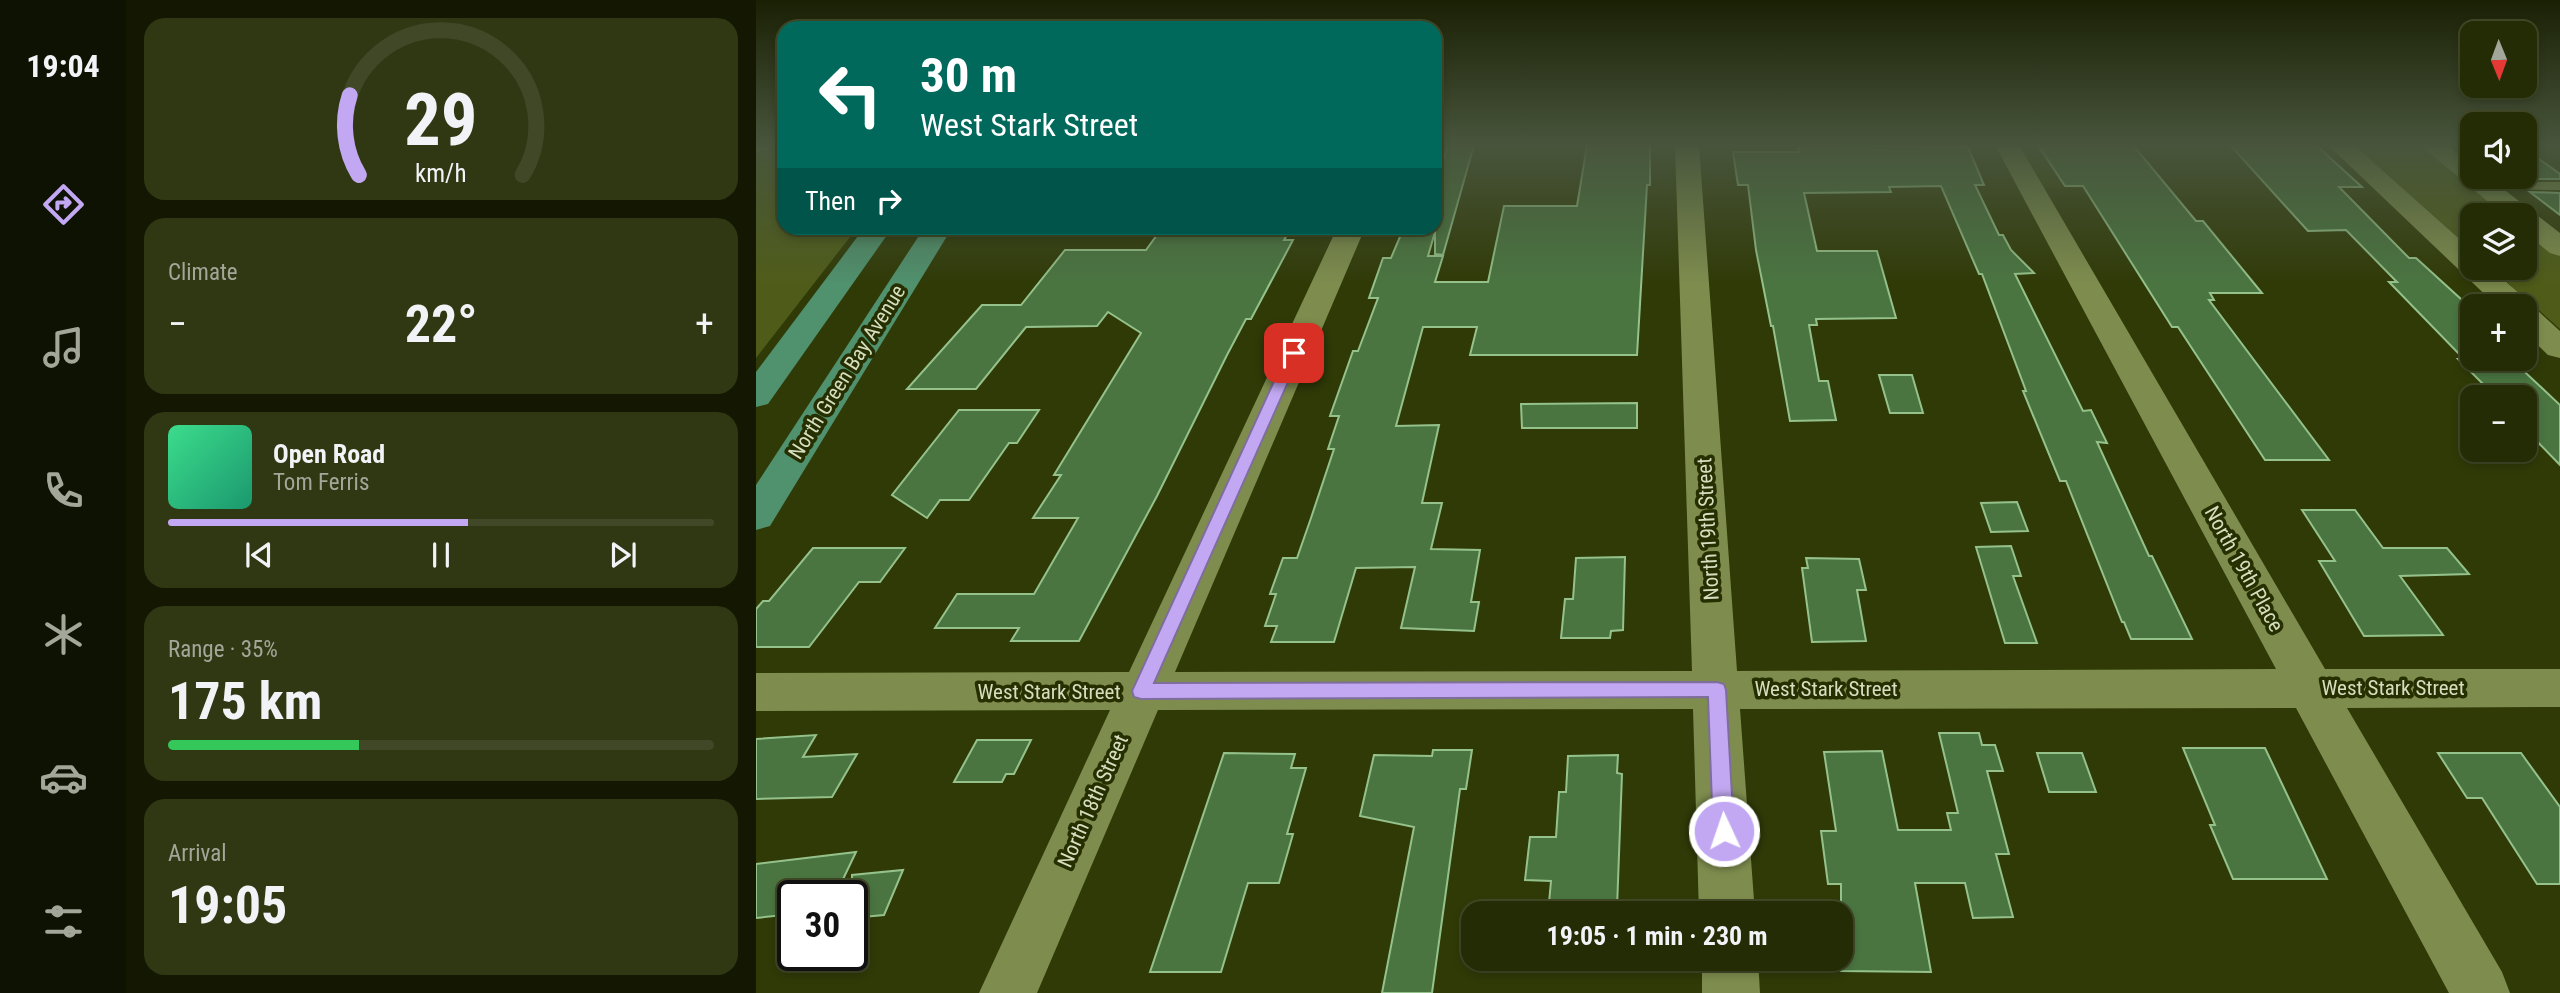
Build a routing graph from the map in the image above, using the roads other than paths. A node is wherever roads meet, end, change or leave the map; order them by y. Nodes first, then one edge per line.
1 (1689, 191) edge
2 (2033, 191) edge
3 (2390, 191) edge
4 (2490, 191) edge
5 (2505, 203) edge
6 (2537, 229) edge
7 (872, 235) edge
8 (934, 235) edge
9 (1348, 235) edge
10 (2560, 247) edge
11 (2460, 256) edge
12 (2486, 280) edge
13 (2502, 294) edge
14 (2537, 327) edge
15 (2560, 348) edge
16 (756, 396) edge
17 (756, 516) edge
18 (2311, 688) junction
19 (2560, 688) edge
20 (1717, 690) junction
21 (1141, 691) junction
22 (756, 692) edge
23 (1726, 901) edge
24 (1730, 971) edge
25 (1008, 993) edge
26 (1731, 993) edge
27 (2481, 993) edge

1 - 20 street, North 19th Street
2 - 18 street, North 19th Place
3 - 11 street
4 - 5 street
6 - 10 street
7 - 16 main road
8 - 17 main road, North Green Bay Avenue
9 - 21 street, North 18th Street
12 - 13 street
14 - 15 street
18 - 19 street, West Stark Street
18 - 20 street, West Stark Street
18 - 27 street, North 19th Place
20 - 21 street, West Stark Street
20 - 23 street, North 19th Street
21 - 22 street, West Stark Street
21 - 25 street, North 18th Street
24 - 26 street

